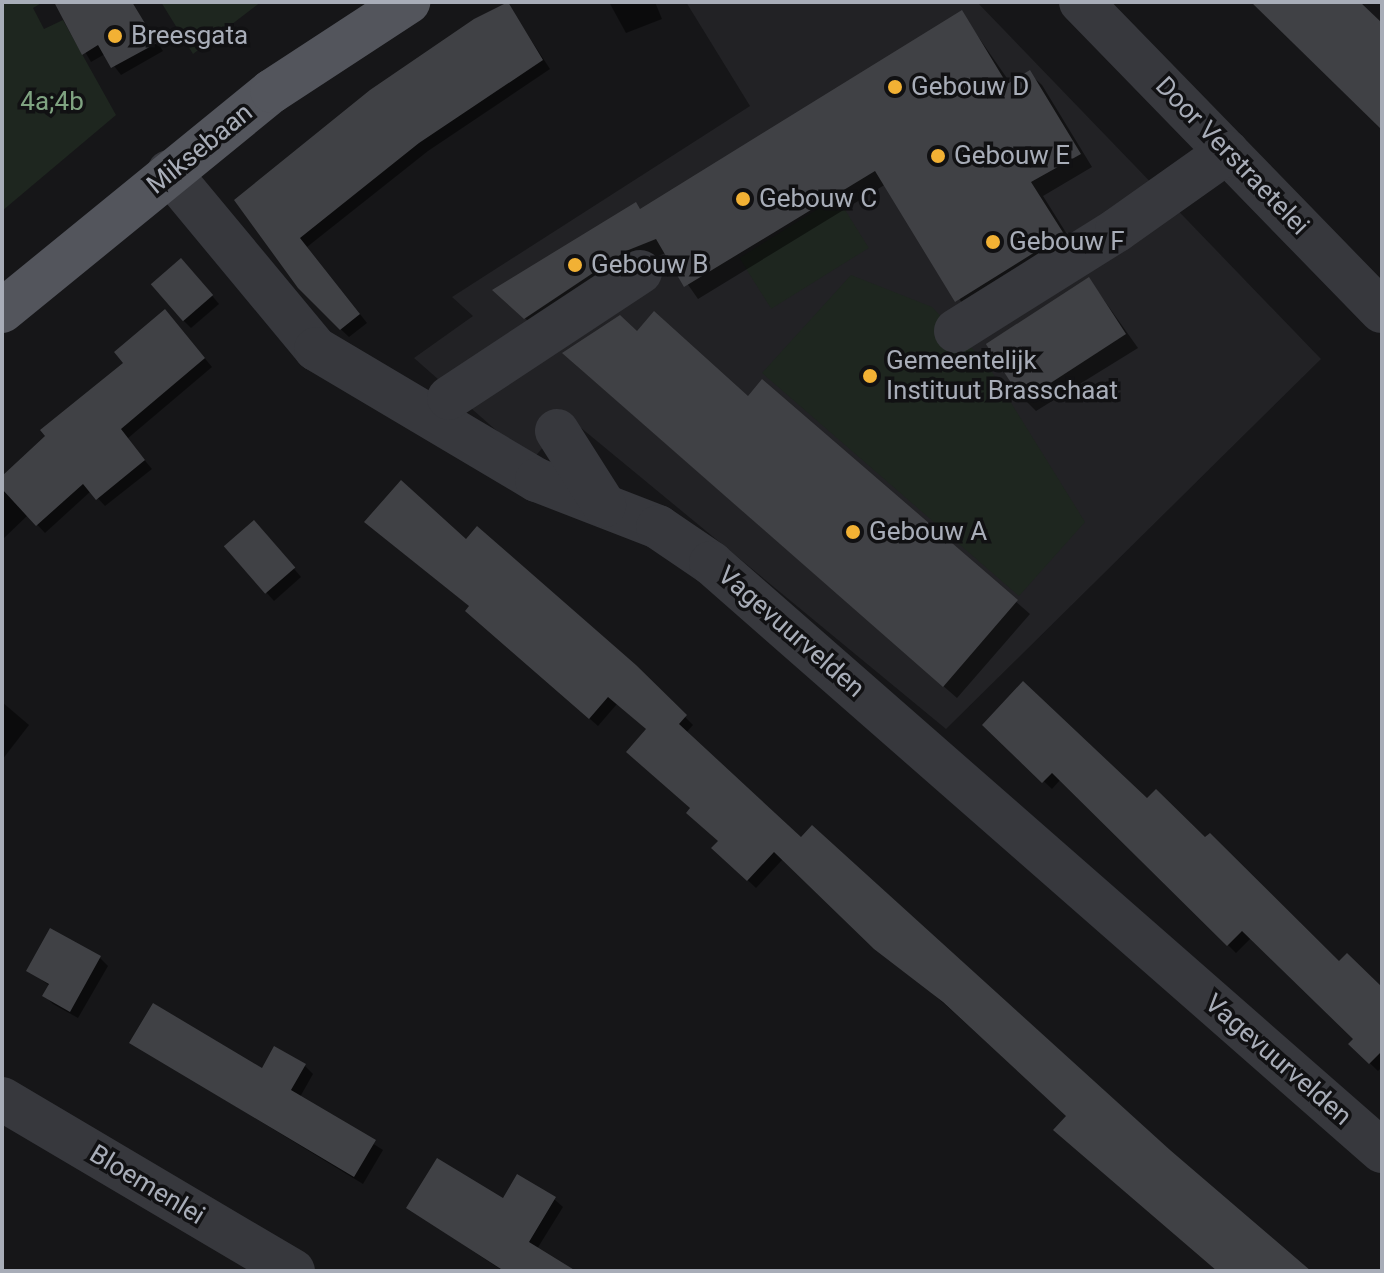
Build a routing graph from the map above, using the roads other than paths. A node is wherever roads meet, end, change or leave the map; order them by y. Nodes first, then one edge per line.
1 (408, 2) edge
2 (1081, 2) edge
3 (1227, 152) junction
4 (169, 172) junction
5 (640, 272) dead end
6 (2, 311) edge
7 (1382, 311) edge
8 (956, 331) dead end
9 (507, 380) dead end
10 (430, 404) junction
11 (557, 431) dead end
12 (604, 505) junction
13 (2, 1099) edge
14 (1382, 1151) edge
15 (293, 1271) edge

1 - 4 main road, Miksebaan
2 - 3 street, Door Verstraetelei
3 - 7 street, Door Verstraetelei
3 - 8 street
4 - 6 main road, Miksebaan
4 - 10 street, Vagevuurvelden
5 - 10 street
9 - 10 street
10 - 12 street, Vagevuurvelden
11 - 12 street
12 - 14 street, Vagevuurvelden
13 - 15 street, Bloemenlei

